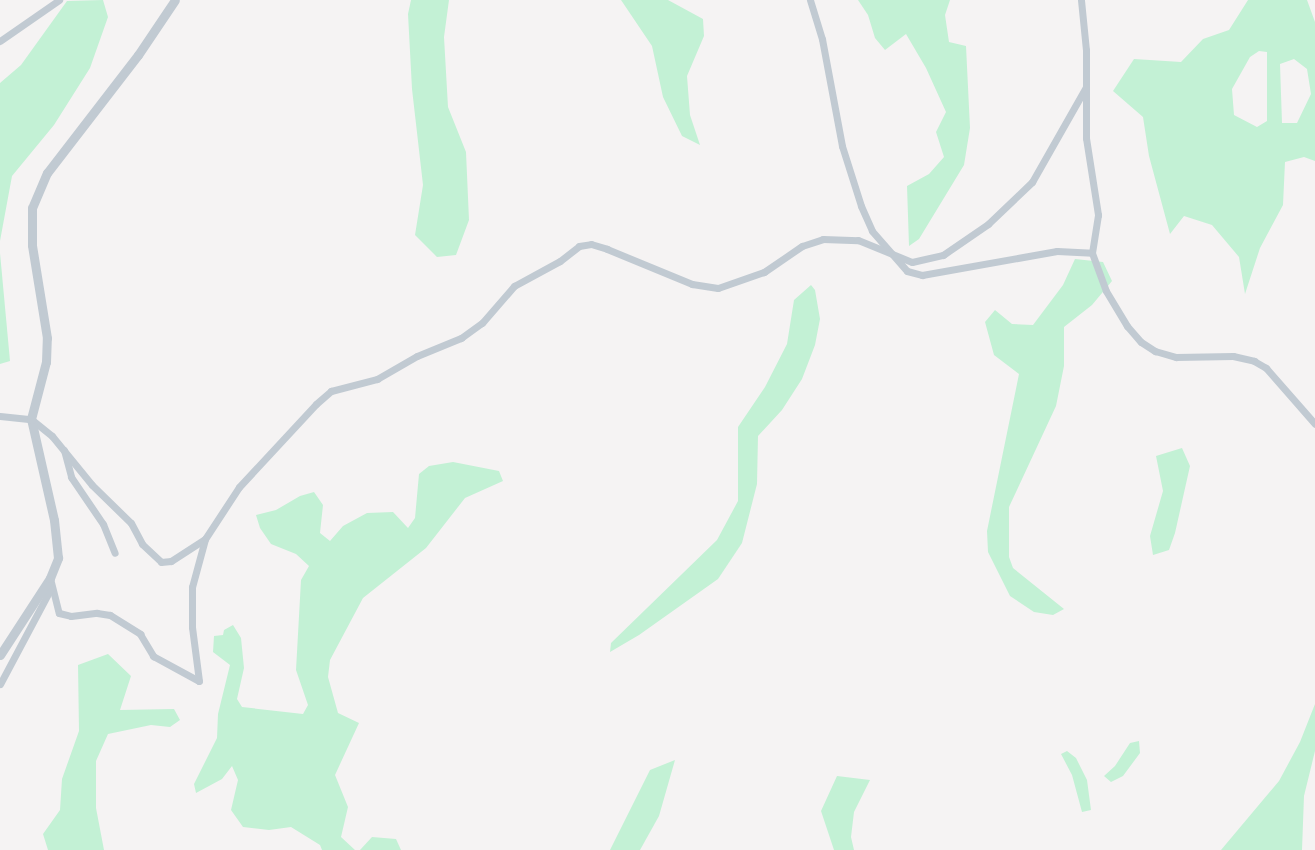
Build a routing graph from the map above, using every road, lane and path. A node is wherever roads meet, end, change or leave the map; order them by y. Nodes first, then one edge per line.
1 (59, 0) edge
2 (175, 0) edge
3 (810, 0) edge
4 (1081, 0) edge
5 (0, 41) edge
6 (1086, 87) junction
7 (889, 252) junction
8 (1092, 253) junction
9 (0, 416) edge
10 (32, 419) junction
11 (1315, 424) edge
12 (64, 450) junction
13 (205, 539) junction
14 (115, 553) dead end
15 (50, 578) junction
16 (51, 588) junction
17 (0, 655) edge
18 (0, 684) edge

1 - 5 street
2 - 10 street
3 - 7 street
4 - 6 street
6 - 7 street
6 - 8 street
7 - 8 street
7 - 13 street
8 - 11 street
9 - 10 street
10 - 12 street
10 - 15 street
12 - 13 street
12 - 14 street
13 - 16 street
15 - 16 street
15 - 17 street
16 - 18 street

